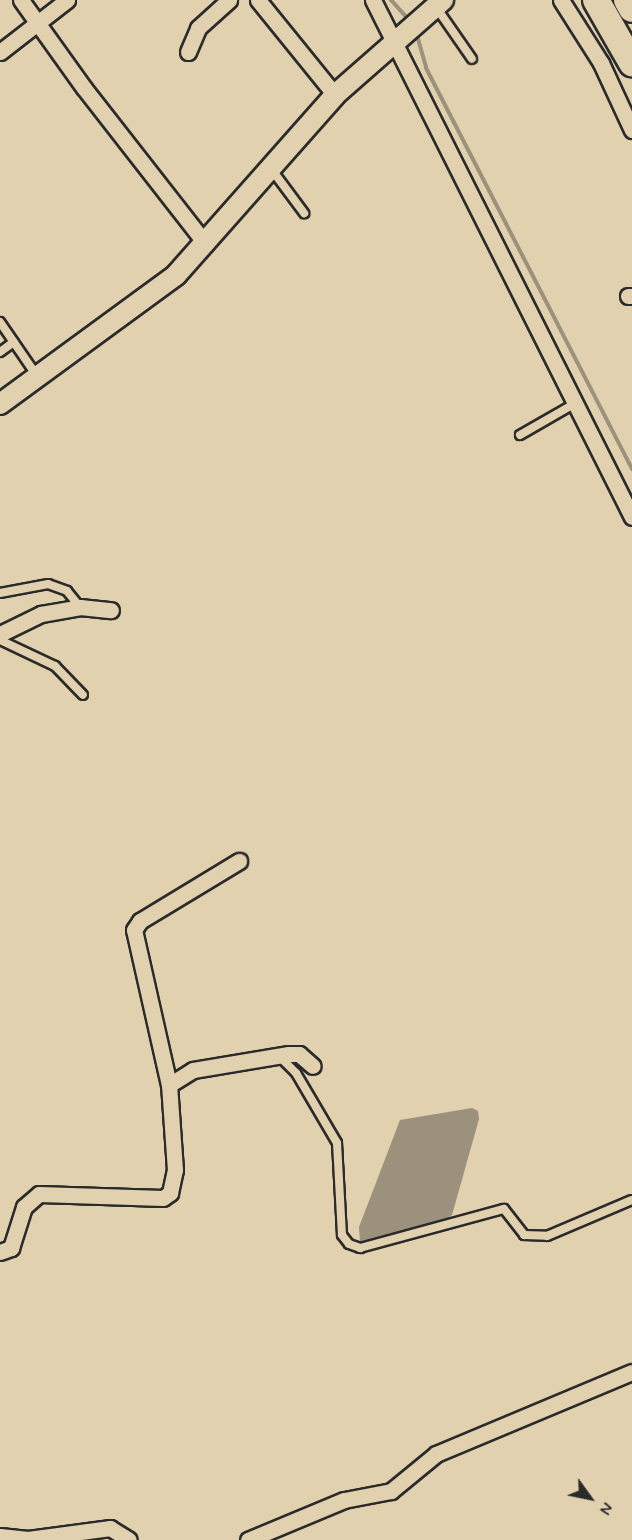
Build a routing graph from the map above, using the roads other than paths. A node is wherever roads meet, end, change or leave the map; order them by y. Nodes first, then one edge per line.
1 (21, 0) edge
2 (67, 0) edge
3 (229, 0) edge
4 (258, 0) edge
5 (373, 0) edge
6 (561, 0) edge
7 (627, 0) edge
8 (603, 1) edge
9 (439, 3) edge
10 (632, 9) edge
11 (37, 21) junction
12 (396, 38) junction
13 (188, 51) dead end
14 (0, 52) edge
15 (628, 56) edge
16 (472, 58) dead end
17 (601, 63) junction
18 (335, 95) junction
19 (632, 130) edge
20 (272, 170) junction
21 (304, 213) dead end
22 (206, 244) junction
23 (0, 322) edge
24 (14, 342) junction
25 (0, 352) edge
26 (38, 377) junction
27 (0, 404) edge
28 (574, 404) junction
29 (520, 435) dead end
30 (632, 517) edge
31 (0, 593) edge
32 (80, 607) junction
33 (111, 610) dead end
34 (0, 634) edge
35 (0, 640) edge
36 (83, 695) dead end
37 (239, 861) dead end
38 (279, 1056) junction
39 (313, 1066) dead end
40 (169, 1085) junction
41 (632, 1200) edge
42 (0, 1252) edge
43 (632, 1372) edge
44 (0, 1536) edge
45 (129, 1540) edge
46 (248, 1540) edge

1 - 11 street
2 - 11 street
3 - 13 street
4 - 18 street
5 - 12 street
6 - 17 street
7 - 10 highway
8 - 15 highway
9 - 12 main road
9 - 16 lane
11 - 14 street
11 - 22 street
12 - 18 main road
12 - 28 street
15 - 17 street
17 - 19 street
18 - 20 main road
20 - 21 lane
20 - 22 main road
22 - 26 main road
23 - 24 lane
24 - 25 lane
24 - 26 lane
26 - 27 main road
28 - 29 lane
28 - 30 street
31 - 32 lane
32 - 33 street
32 - 34 street
35 - 36 lane
37 - 40 street
38 - 39 street
38 - 40 street
38 - 41 lane
40 - 42 street
43 - 46 street
44 - 45 street

